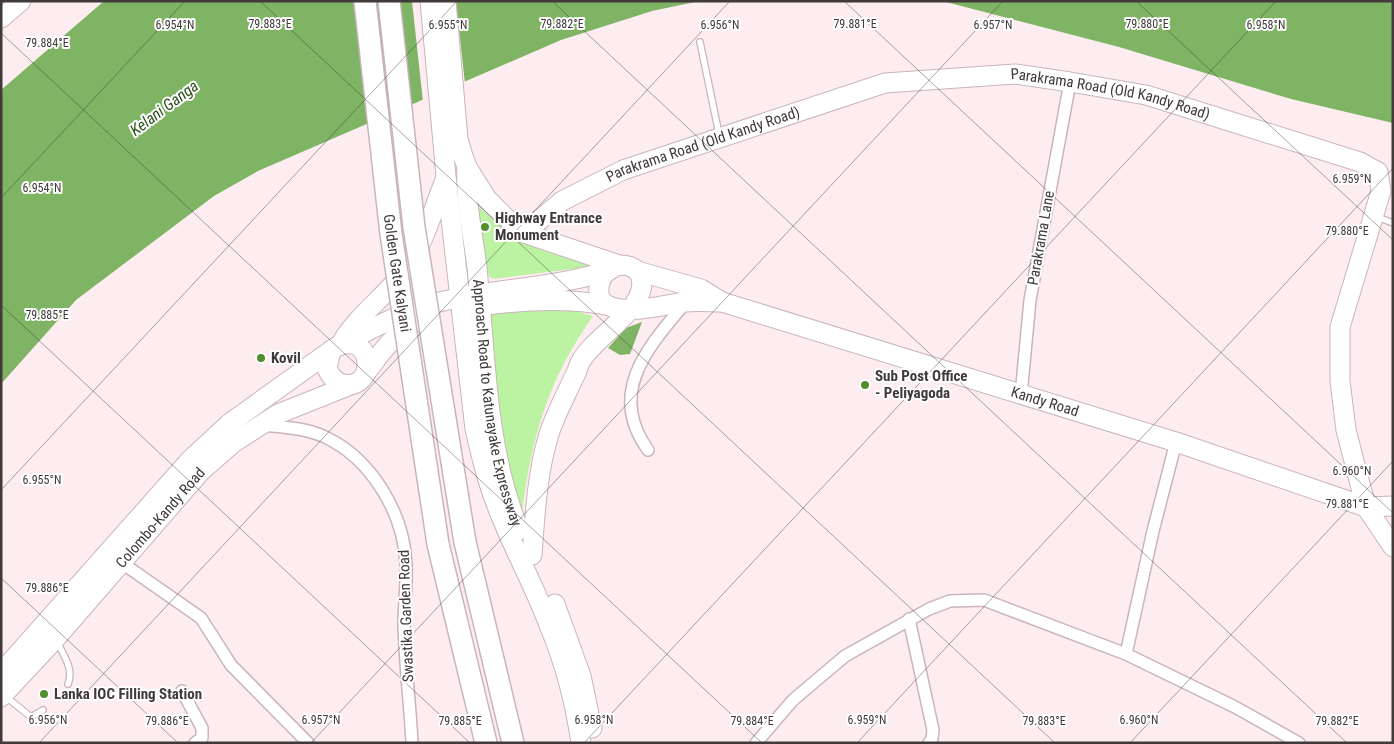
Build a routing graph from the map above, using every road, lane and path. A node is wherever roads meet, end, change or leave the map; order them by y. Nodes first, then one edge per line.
1 (21, 1) edge
2 (365, 1) edge
3 (389, 1) edge
4 (430, 1) edge
5 (446, 1) edge
6 (1, 18) edge
7 (700, 42) dead end
8 (1070, 82) junction
9 (449, 117) junction
10 (719, 136) junction
11 (467, 167) junction
12 (446, 176) junction
13 (1375, 216) junction
14 (1393, 223) edge
15 (524, 233) junction
16 (622, 269) junction
17 (686, 302) junction
18 (722, 302) junction
19 (606, 305) junction
20 (632, 308) junction
21 (335, 348) junction
22 (359, 380) junction
23 (1021, 395) junction
24 (259, 425) junction
25 (1176, 442) junction
26 (648, 450) dead end
27 (1393, 506) edge
28 (1366, 507) junction
29 (1393, 548) edge
30 (532, 555) junction
31 (122, 563) junction
32 (910, 619) junction
33 (56, 638) junction
34 (1126, 654) junction
35 (8, 668) edge
36 (68, 684) dead end
37 (182, 691) dead end
38 (2, 696) edge
39 (43, 710) dead end
40 (195, 743) edge
41 (308, 743) edge
42 (412, 743) edge
43 (486, 743) edge
44 (513, 743) edge
45 (581, 743) edge
46 (594, 743) edge
47 (756, 743) edge
48 (928, 743) edge
49 (1299, 743) edge

1 - 6 main road
2 - 43 highway, Golden Gate Kalyani, bridge
3 - 44 highway, Golden Gate Kalyani, bridge
4 - 9 main road
5 - 9 main road
7 - 10 lane
8 - 10 main road, Parakrama Road (Old Kandy Road)
8 - 13 main road, Parakrama Road (Old Kandy Road)
8 - 23 street, Parakrama Lane
9 - 11 main road
9 - 12 main road, Approach Road to Katunayake Expressway
10 - 15 main road, Parakrama Road (Old Kandy Road)
11 - 15 main road
11 - 30 main road, Approach Road to Katunayake Expressway
12 - 21 main road, Colombo-Kandy Road
12 - 45 main road, Approach Road to Katunayake Expressway
13 - 14 lane
13 - 28 main road, Parakrama Road (Old Kandy Road)
15 - 16 main road
16 - 18 main road, Kandy Road
16 - 19 main road
16 - 20 main road
16 - 21 main road
17 - 18 main road, Kandy Road
17 - 20 main road, Kandy Road
17 - 26 street
18 - 23 main road, Kandy Road
19 - 20 main road
19 - 22 main road
20 - 30 main road
21 - 22 main road
21 - 22 main road
21 - 35 main road, Colombo-Kandy Road
22 - 24 main road, Colombo-Kandy Road
23 - 25 main road, Kandy Road
24 - 31 main road, Colombo-Kandy Road
24 - 42 street, Swastika Garden Road
25 - 28 main road, Kandy Road
25 - 34 street
27 - 28 main road, Kandy Road
28 - 29 main road
30 - 46 main road, Approach Road to Katunayake Expressway
31 - 33 main road, Colombo-Kandy Road
31 - 41 street
32 - 34 street
32 - 47 street
32 - 48 street
33 - 35 main road, Colombo-Kandy Road
33 - 36 lane
34 - 49 street
35 - 38 main road, Colombo-Kandy Road
37 - 40 street
38 - 39 lane

